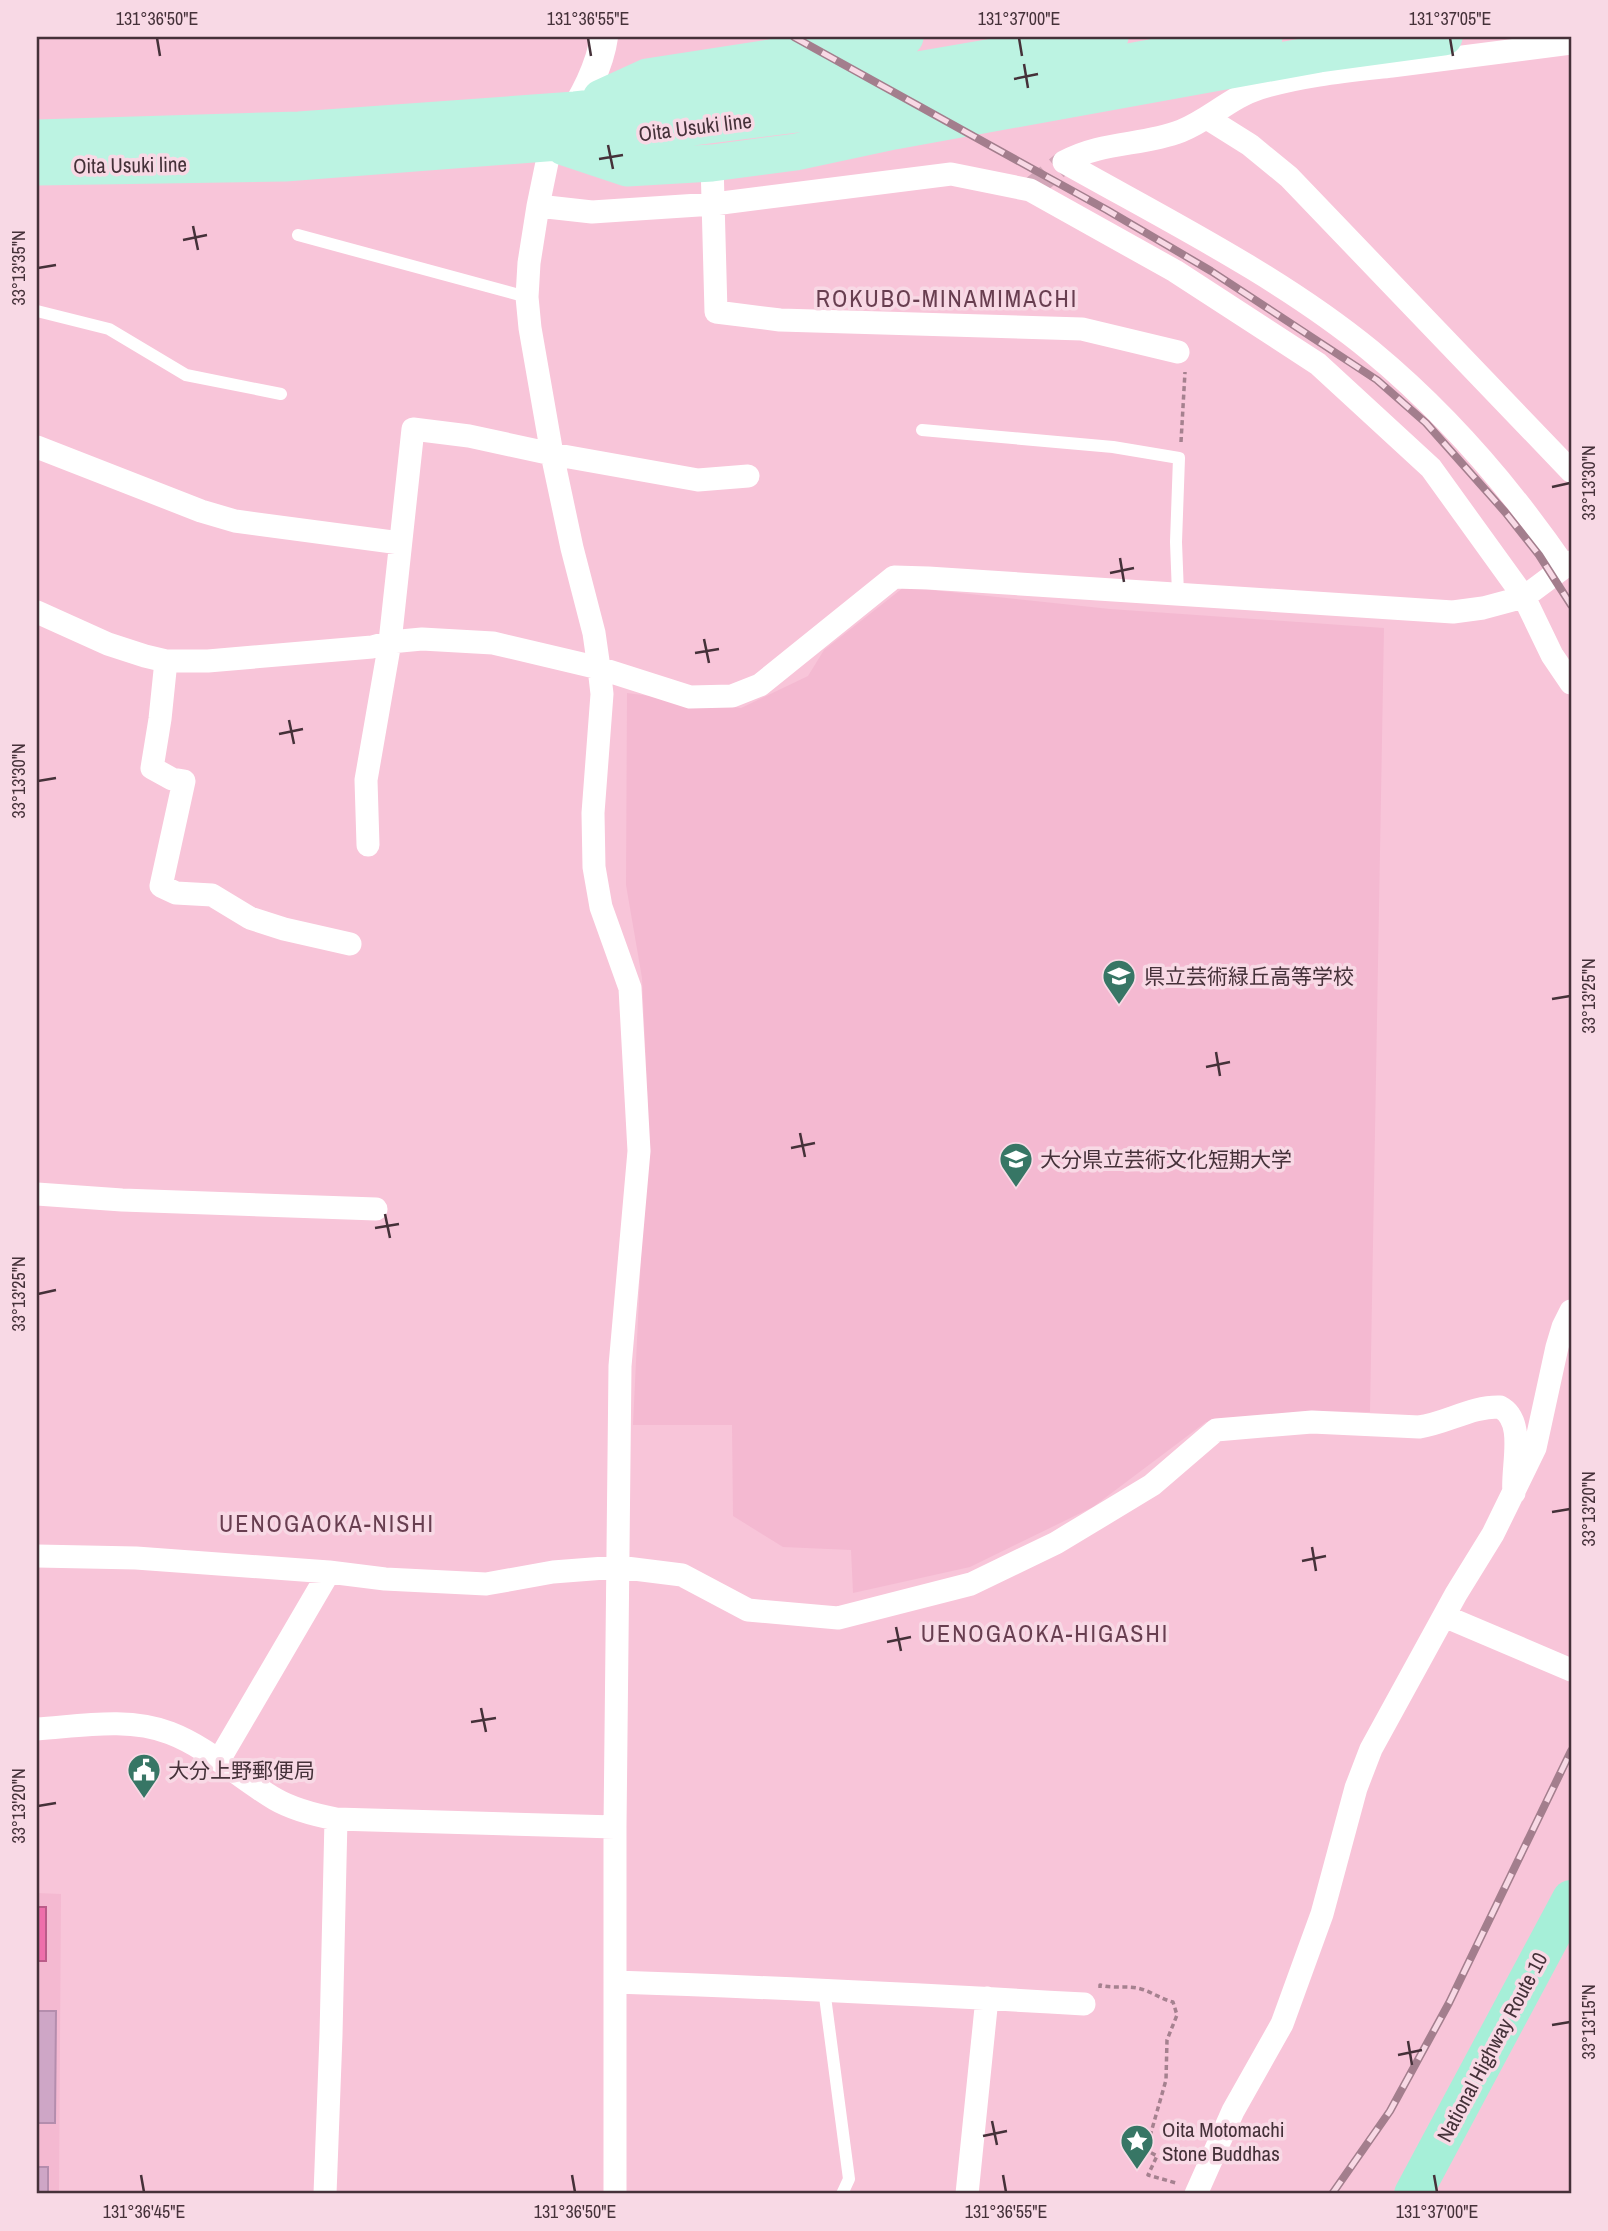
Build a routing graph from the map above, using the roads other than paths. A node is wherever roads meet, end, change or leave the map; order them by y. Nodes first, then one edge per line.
1 (604, 37) edge
2 (905, 37) edge
3 (1110, 37) edge
4 (1264, 37) edge
5 (1444, 37) edge
6 (1571, 43) edge
7 (575, 110) junction
8 (1207, 117) junction
9 (37, 138) edge
10 (551, 143) junction
11 (712, 163) junction
12 (37, 167) edge
13 (714, 204) junction
14 (538, 205) junction
15 (298, 235) dead end
16 (527, 297) junction
17 (37, 312) edge
18 (1178, 352) road end
19 (281, 394) dead end
20 (922, 430) dead end
21 (37, 447) edge
22 (552, 454) junction
23 (1571, 471) edge
24 (748, 476) dead end
25 (400, 543) junction
26 (1568, 565) edge
27 (1178, 594) junction
28 (1524, 597) junction
29 (37, 612) edge
30 (390, 642) junction
31 (166, 661) junction
32 (599, 668) junction
33 (1571, 682) edge
34 (368, 845) dead end
35 (350, 944) dead end
36 (37, 1194) edge
37 (376, 1209) dead end
38 (1571, 1311) edge
39 (1514, 1493) junction
40 (37, 1556) edge
41 (618, 1567) junction
42 (329, 1573) junction
43 (1444, 1616) junction
44 (1571, 1670) edge
45 (37, 1729) edge
46 (219, 1760) junction
47 (336, 1819) junction
48 (615, 1827) junction
49 (1571, 1899) edge
50 (615, 1982) junction
51 (824, 1989) junction
52 (987, 1998) junction
53 (1084, 2004) road end
54 (1197, 2192) edge
55 (325, 2194) edge
56 (615, 2194) edge
57 (842, 2194) edge
58 (967, 2194) edge
59 (1413, 2194) edge

1 - 7 street
2 - 7 main road
3 - 7 main road, Oita Usuki line
4 - 10 main road, Oita Usuki line
5 - 11 main road
6 - 8 street
7 - 9 main road, Oita Usuki line
7 - 10 street
8 - 23 street
8 - 26 street
10 - 11 main road
10 - 12 main road, Oita Usuki line
10 - 14 street
11 - 13 street
13 - 14 street
13 - 18 street
13 - 28 street
14 - 16 street
15 - 16 lane
16 - 22 street
17 - 19 lane
20 - 27 lane
21 - 25 street
22 - 24 street
22 - 25 street
22 - 32 street
25 - 30 street
26 - 28 street
27 - 28 street
27 - 32 street
28 - 33 street
29 - 31 street
30 - 31 street
30 - 32 street
30 - 34 street
31 - 35 street
32 - 41 street
36 - 37 street
38 - 39 street
39 - 41 street
39 - 43 street
40 - 42 street
41 - 42 street
41 - 48 street
42 - 46 street
43 - 44 street
43 - 54 street
45 - 46 street
46 - 47 street
47 - 48 street
47 - 55 street
48 - 50 street
49 - 59 highway, National Highway Route 10
50 - 51 street
50 - 56 street
51 - 52 street
51 - 57 lane
52 - 53 street
52 - 58 street

